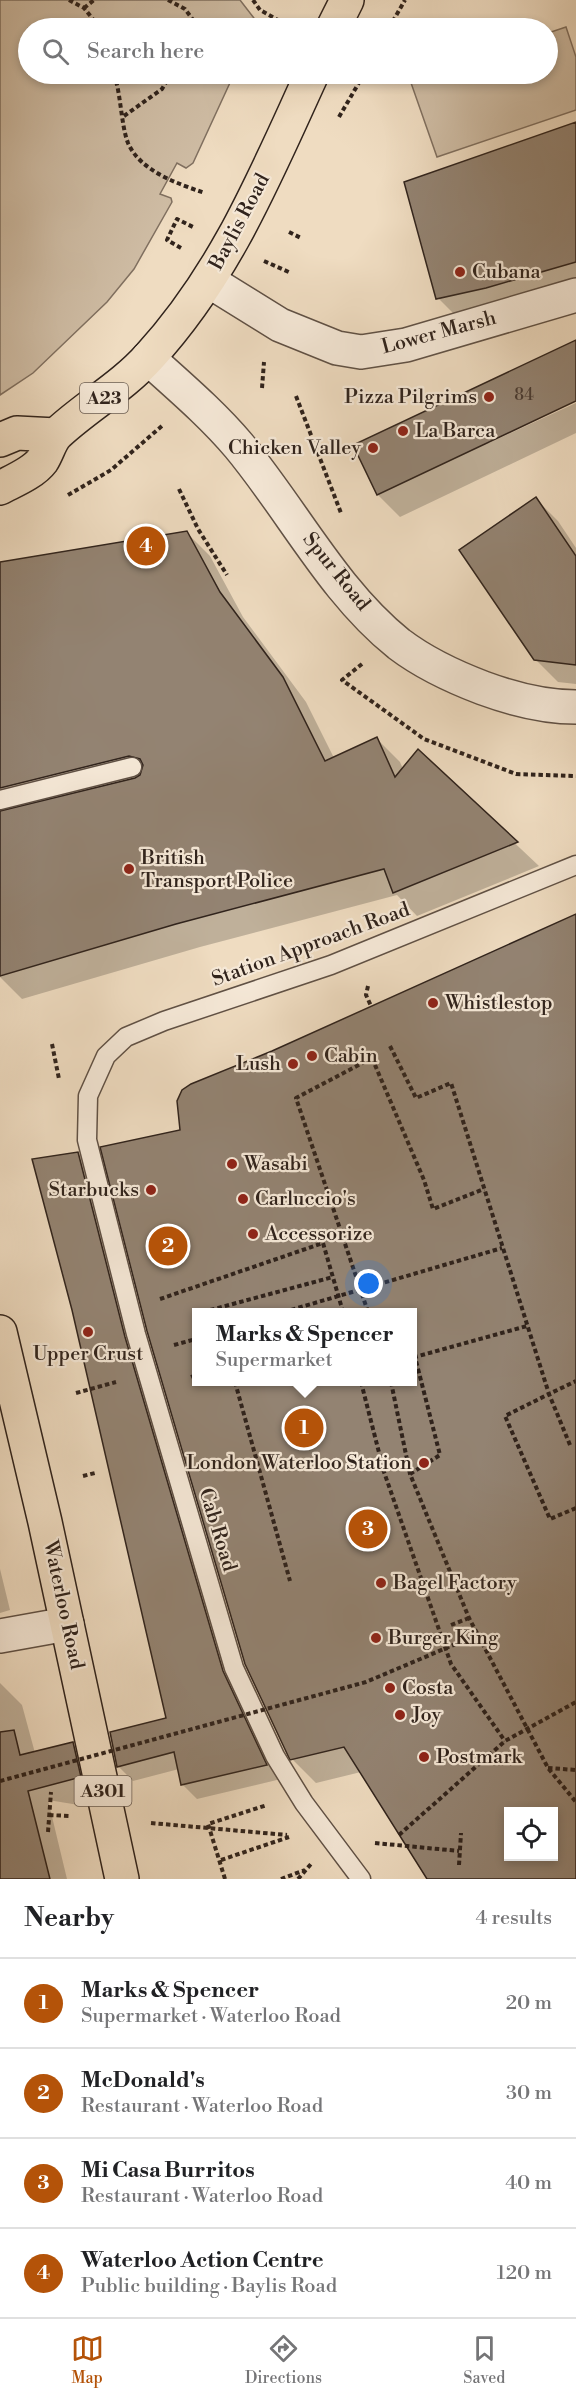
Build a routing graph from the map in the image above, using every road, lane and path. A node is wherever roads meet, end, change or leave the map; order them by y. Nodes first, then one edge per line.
1 (69, 0) edge
2 (94, 0) edge
3 (168, 0) edge
4 (253, 0) edge
5 (347, 0) edge
6 (405, 0) edge
7 (84, 8) junction
8 (92, 18) edge
9 (192, 18) edge
10 (274, 18) edge
11 (338, 18) edge
12 (395, 18) edge
13 (116, 84) edge
14 (165, 84) edge
15 (307, 84) edge
16 (124, 116) junction
17 (205, 194) dead end
18 (191, 226) dead end
19 (289, 232) dead end
20 (301, 238) dead end
21 (167, 240) dead end
22 (273, 265) dead end
23 (291, 273) dead end
24 (208, 281) junction
25 (576, 295) edge
26 (148, 358) junction
27 (296, 396) dead end
28 (168, 421) dead end
29 (56, 435) junction
30 (0, 440) edge
31 (0, 488) edge
32 (179, 489) dead end
33 (62, 499) dead end
34 (342, 515) dead end
35 (226, 575) dead end
36 (576, 707) edge
37 (132, 766) dead end
38 (0, 800) edge
39 (576, 865) edge
40 (390, 1046) dead end
41 (88, 1096) joint
42 (484, 1189) junction
43 (502, 1248) junction
44 (333, 1277) junction
45 (339, 1296) junction
46 (156, 1301) dead end
47 (218, 1308) edge
48 (298, 1308) edge
49 (342, 1308) edge
50 (367, 1308) edge
51 (527, 1326) junction
52 (0, 1332) edge
53 (192, 1339) edge
54 (174, 1345) dead end
55 (417, 1356) edge
56 (417, 1366) edge
57 (122, 1380) dead end
58 (576, 1382) edge
59 (236, 1386) edge
60 (362, 1386) edge
61 (392, 1386) edge
62 (76, 1393) dead end
63 (549, 1394) junction
64 (570, 1445) dead end
65 (95, 1473) dead end
66 (410, 1474) junction
67 (82, 1476) dead end
68 (576, 1508) edge
69 (290, 1581) dead end
70 (470, 1618) junction
71 (67, 1624) junction
72 (451, 1625) dead end
73 (477, 1635) junction
74 (0, 1636) edge
75 (576, 1702) edge
76 (505, 1741) junction
77 (548, 1768) junction
78 (576, 1770) edge
79 (0, 1781) edge
80 (51, 1792) dead end
81 (299, 1794) junction
82 (576, 1802) edge
83 (321, 1825) junction
84 (202, 1827) dead end
85 (48, 1832) dead end
86 (461, 1833) dead end
87 (399, 1835) dead end
88 (300, 1836) dead end
89 (367, 1842) dead end
90 (459, 1851) junction
91 (221, 1860) junction
92 (459, 1865) dead end
93 (306, 1870) dead end
94 (122, 1879) edge
95 (225, 1879) edge
96 (281, 1879) edge
97 (361, 1879) edge

1 - 7 path
2 - 7 path
3 - 9 path
4 - 10 path
5 - 11 main road
6 - 12 path
7 - 8 path
13 - 16 path
14 - 16 path
15 - 24 main road, Baylis Road / A23
16 - 17 path
18 - 21 path
19 - 20 path
22 - 23 path
24 - 25 street, Lower Marsh
24 - 26 main road, Baylis Road / A23
26 - 29 main road, Baylis Road / A23
26 - 36 street, Spur Road
27 - 34 path
28 - 33 path
29 - 30 main road
29 - 31 main road, Baylis Road / A23
32 - 35 path
37 - 38 lane
39 - 41 lane, Station Approach Road
40 - 42 path
41 - 81 lane, Cab Road
42 - 43 path
42 - 50 path, bridge
43 - 45 path
43 - 51 path
44 - 45 path
44 - 46 path
44 - 47 path
45 - 48 path
45 - 49 path
51 - 55 path
51 - 63 path
52 - 71 main road, Waterloo Road / A301
53 - 54 path
56 - 66 path
57 - 62 path
58 - 63 path
59 - 69 path
60 - 76 path
61 - 66 path, bridge
63 - 64 path
63 - 68 path
65 - 67 path
66 - 70 path, bridge
70 - 72 path
70 - 73 path, bridge
71 - 74 street
71 - 94 main road, Waterloo Road / A301
73 - 77 path, bridge
73 - 79 path, bridge
75 - 76 path
76 - 87 path
77 - 78 path
77 - 82 path, bridge
80 - 85 path
81 - 83 lane, Cab Road
81 - 91 path
83 - 91 path
83 - 97 lane, Cab Road
84 - 88 path
86 - 90 path
89 - 90 path
90 - 92 path
91 - 95 path
93 - 96 path

